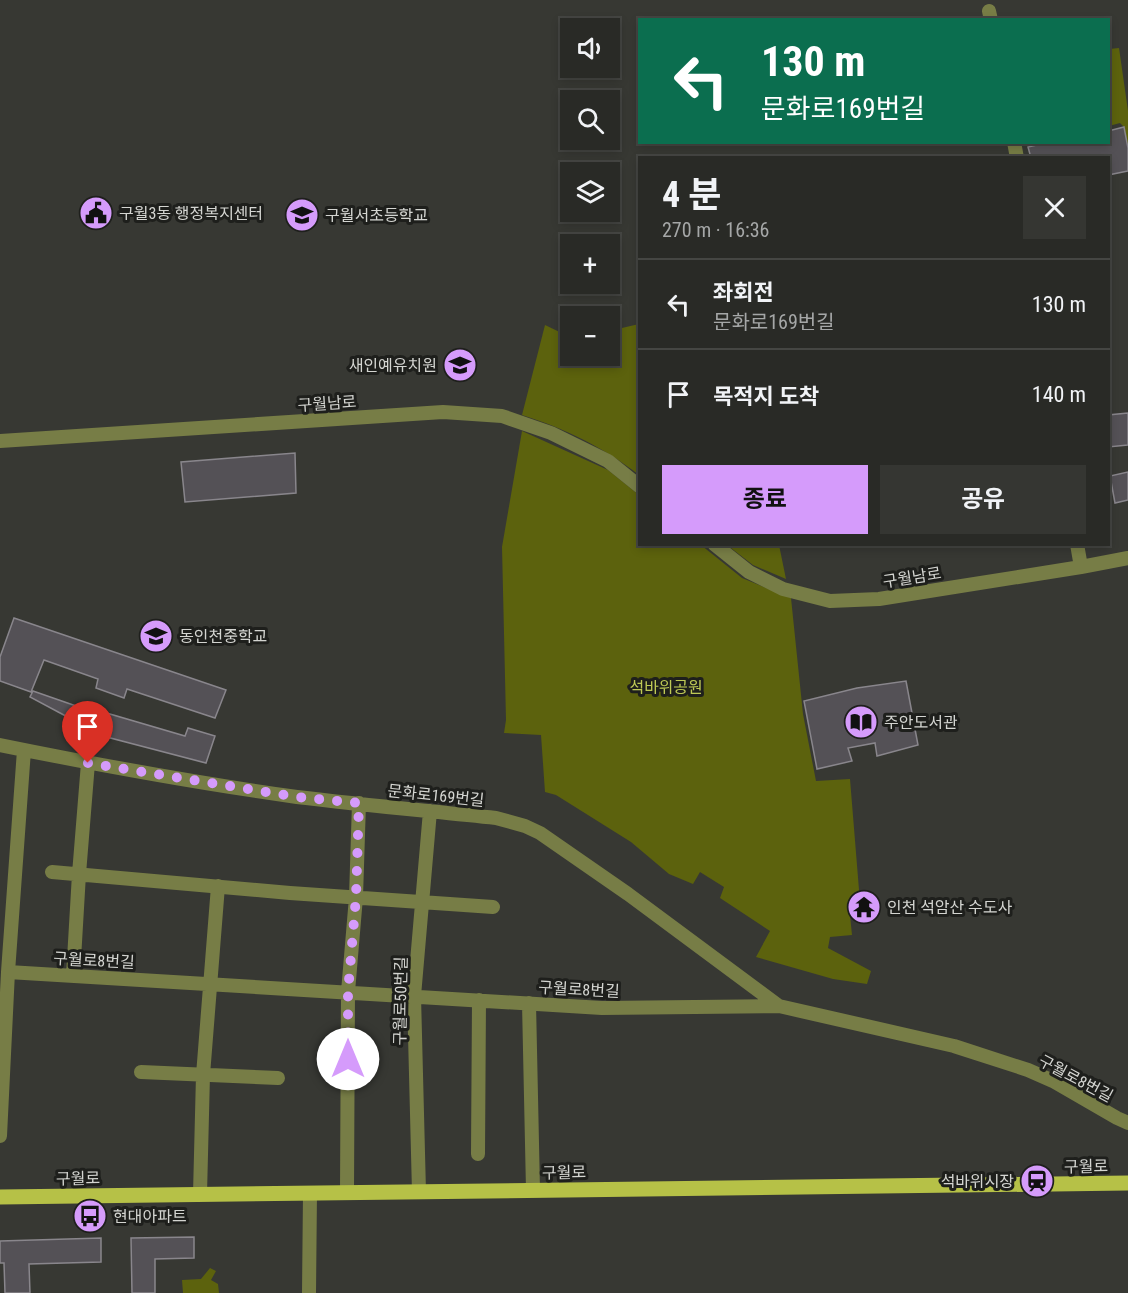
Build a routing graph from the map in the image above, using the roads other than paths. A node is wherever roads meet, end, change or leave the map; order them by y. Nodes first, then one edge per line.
1 (0, 441) edge
2 (638, 485) edge
3 (716, 546) edge
4 (1077, 546) edge
5 (1128, 558) edge
6 (1081, 567) junction
7 (0, 745) edge
8 (24, 750) junction
9 (88, 763) junction
10 (359, 803) junction
11 (430, 811) junction
12 (52, 872) dead end
13 (79, 874) junction
14 (218, 886) junction
15 (356, 897) junction
16 (422, 901) junction
17 (493, 907) dead end
18 (8, 972) junction
19 (73, 975) junction
20 (210, 984) junction
21 (348, 992) junction
22 (414, 996) junction
23 (479, 1000) junction
24 (529, 1003) junction
25 (779, 1006) junction
26 (141, 1072) dead end
27 (203, 1075) junction
28 (278, 1078) dead end
29 (1128, 1123) edge
30 (0, 1136) edge
31 (478, 1154) dead end
32 (1128, 1184) edge
33 (533, 1190) junction
34 (347, 1192) junction
35 (419, 1192) junction
36 (310, 1193) junction
37 (200, 1194) junction
38 (0, 1197) edge
39 (309, 1293) edge

1 - 2 street, 구월남로
3 - 6 street, 구월남로
4 - 6 street
5 - 6 street, 구월남로
7 - 8 street, 문화로169번길
8 - 9 street, 문화로169번길
8 - 18 street
9 - 10 street, 문화로169번길
9 - 13 street
10 - 11 street, 문화로169번길
10 - 15 street
11 - 16 street, 구월로50번길
11 - 25 street, 문화로169번길
12 - 13 street
13 - 14 street
13 - 19 street
14 - 15 street
14 - 20 street
15 - 16 street
15 - 21 street
16 - 17 street
16 - 22 street, 구월로50번길
18 - 19 street, 구월로8번길
18 - 30 street
19 - 20 street, 구월로8번길
20 - 21 street, 구월로8번길
20 - 27 street
21 - 22 street, 구월로8번길
21 - 34 street
22 - 23 street, 구월로8번길
22 - 35 street, 구월로50번길
23 - 24 street, 구월로8번길
23 - 31 street
24 - 25 street, 구월로8번길
24 - 33 street
25 - 29 street, 구월로8번길
26 - 27 street
27 - 28 street
27 - 37 street
32 - 33 main road, 구월로
33 - 35 main road, 구월로
34 - 35 main road, 구월로
34 - 36 main road, 구월로
36 - 37 main road, 구월로
36 - 39 street
37 - 38 main road, 구월로

